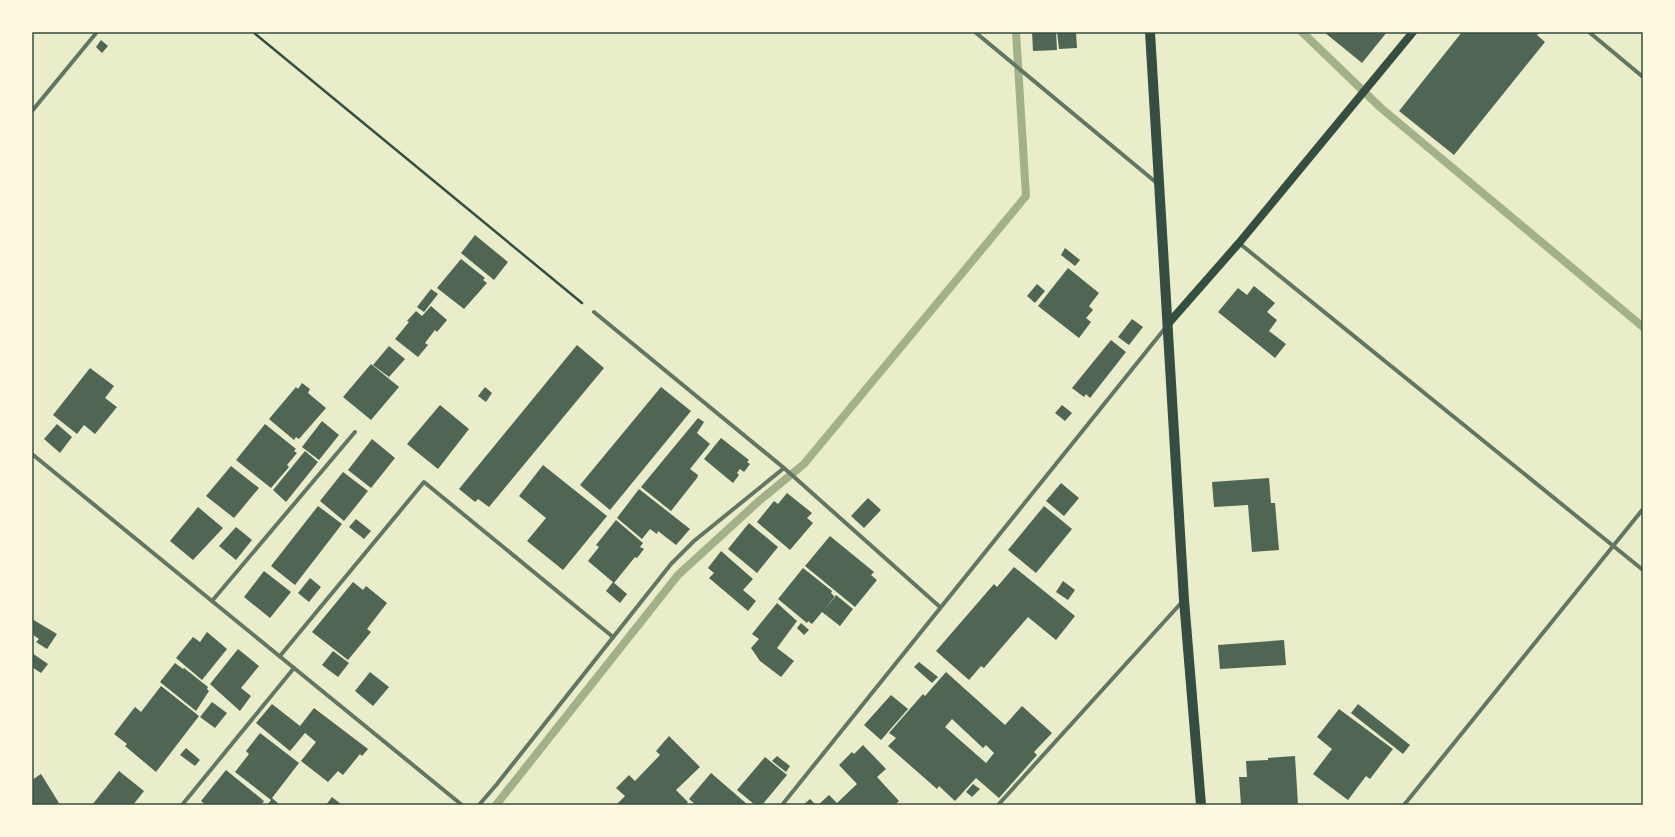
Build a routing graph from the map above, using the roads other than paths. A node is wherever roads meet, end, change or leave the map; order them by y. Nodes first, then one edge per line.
1 (97, 32) edge
2 (975, 32) edge
3 (1150, 32) edge
4 (1413, 32) edge
5 (1589, 32) edge
6 (1643, 78) edge
7 (32, 111) edge
8 (1159, 185) junction
9 (1240, 243) junction
10 (594, 312) road end
11 (1167, 325) junction
12 (355, 432) dead end
13 (32, 454) edge
14 (784, 468) junction
15 (1643, 508) edge
16 (1613, 546) junction
17 (1643, 570) edge
18 (1184, 600) junction
19 (212, 601) junction
20 (940, 607) junction
21 (613, 636) junction
22 (280, 656) junction
23 (294, 668) junction
24 (182, 805) edge
25 (462, 805) edge
26 (479, 805) edge
27 (782, 805) edge
28 (998, 805) edge
29 (1201, 805) edge
30 (1404, 805) edge

1 - 7 street
2 - 8 street
3 - 8 main road
4 - 9 main road
5 - 6 street
8 - 11 main road
9 - 11 main road
9 - 16 street
10 - 14 street
11 - 18 main road
11 - 20 street
12 - 19 street
13 - 19 street
14 - 20 street
14 - 21 street
15 - 16 street
16 - 17 street
16 - 30 street
18 - 28 street
18 - 29 main road
19 - 22 street
20 - 27 street
21 - 22 street
21 - 26 street
22 - 23 street
23 - 24 street
23 - 25 street

